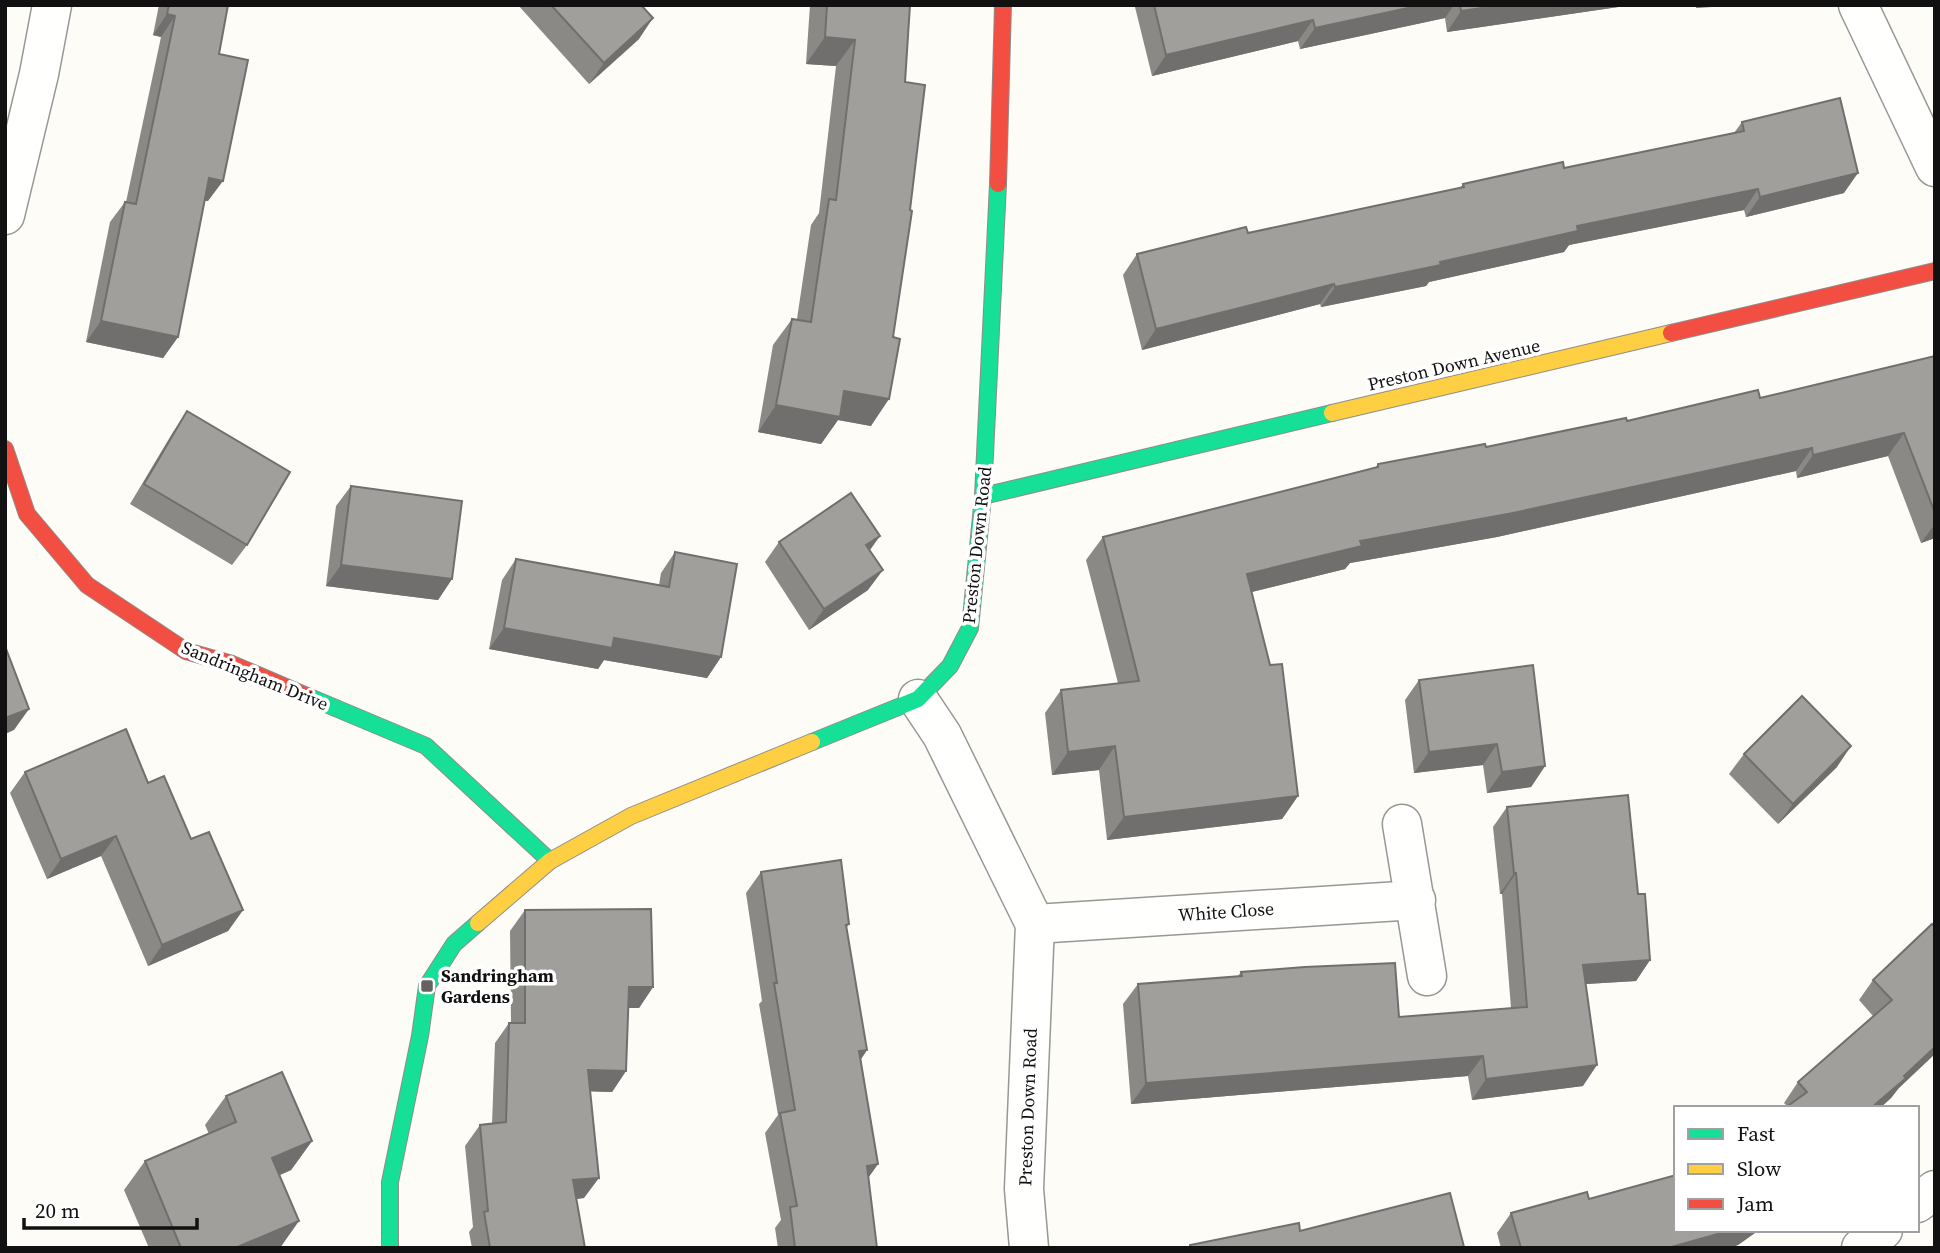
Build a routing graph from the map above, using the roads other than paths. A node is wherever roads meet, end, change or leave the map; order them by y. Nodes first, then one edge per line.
1 (52, 5) edge
2 (1003, 5) edge
3 (1858, 5) edge
4 (1935, 167) edge
5 (5, 215) edge
6 (1935, 271) edge
7 (5, 449) edge
8 (983, 496) junction
9 (918, 699) junction
10 (1402, 824) dead end
11 (550, 861) junction
12 (1416, 900) junction
13 (1035, 924) junction
14 (1427, 976) dead end
15 (1935, 1190) edge
16 (1919, 1202) edge
17 (1881, 1232) edge
18 (390, 1248) edge
19 (1028, 1248) edge
20 (1861, 1248) edge

1 - 5 street
2 - 8 street, Preston Down Road
3 - 4 street
6 - 8 street, Preston Down Avenue
7 - 11 street, Sandringham Drive
8 - 9 street, Preston Down Road
9 - 11 street
9 - 13 street, Preston Down Road
10 - 12 street
11 - 18 street
12 - 13 street, White Close
12 - 14 street
13 - 19 street, Preston Down Road
15 - 16 street
17 - 20 street

